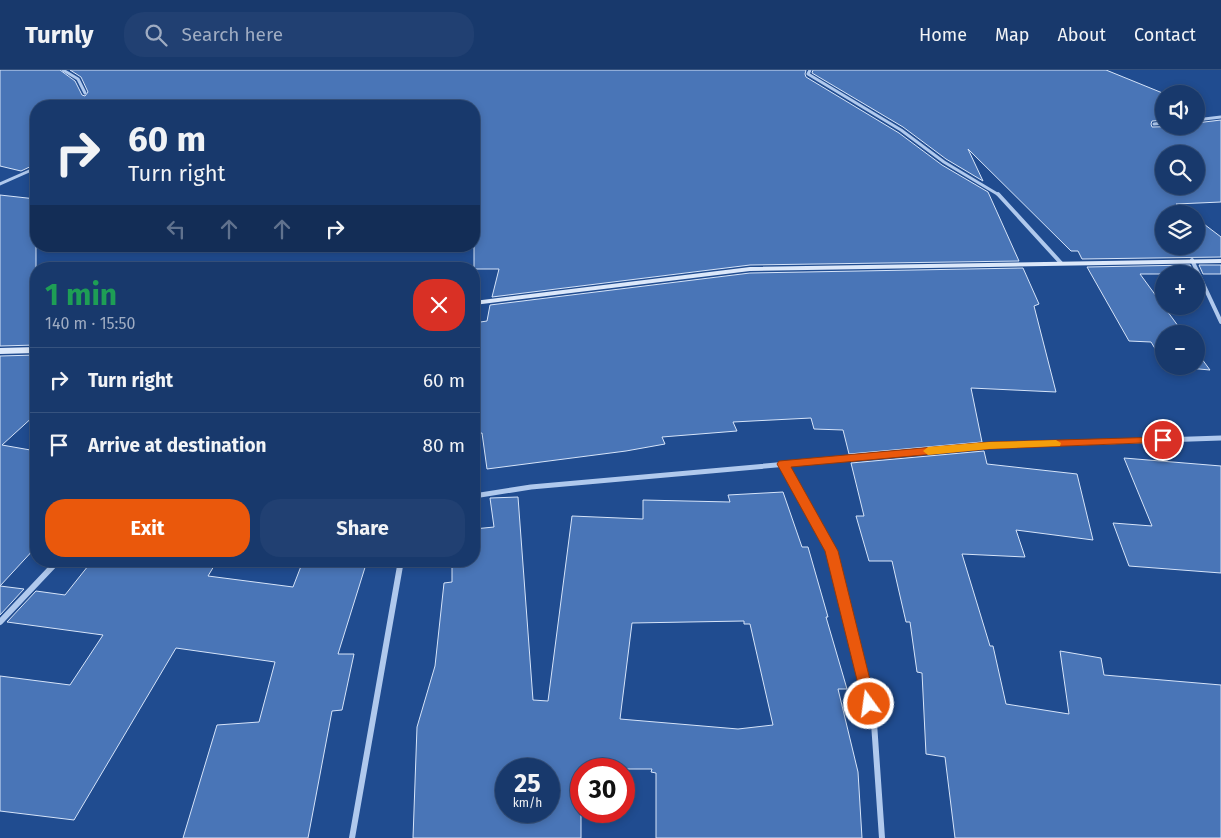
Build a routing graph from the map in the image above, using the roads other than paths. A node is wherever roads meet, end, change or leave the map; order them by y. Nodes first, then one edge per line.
1 (64, 70) edge
2 (810, 70) edge
3 (85, 93) dead end
4 (1221, 117) edge
5 (1205, 119) edge
6 (30, 171) edge
7 (0, 184) edge
8 (1192, 260) junction
9 (1221, 261) edge
10 (1061, 263) junction
11 (480, 302) edge
12 (1221, 322) edge
13 (30, 350) edge
14 (0, 351) edge
15 (1221, 438) edge
16 (783, 464) junction
17 (480, 495) edge
18 (51, 567) edge
19 (400, 567) edge
20 (0, 622) edge
21 (352, 838) edge
22 (882, 838) edge

1 - 3 street
2 - 10 street
4 - 5 street
6 - 7 street
8 - 9 street
8 - 10 street
8 - 12 street
10 - 11 street
13 - 14 street
15 - 16 street
16 - 17 street
16 - 22 street
18 - 20 street
19 - 21 street

